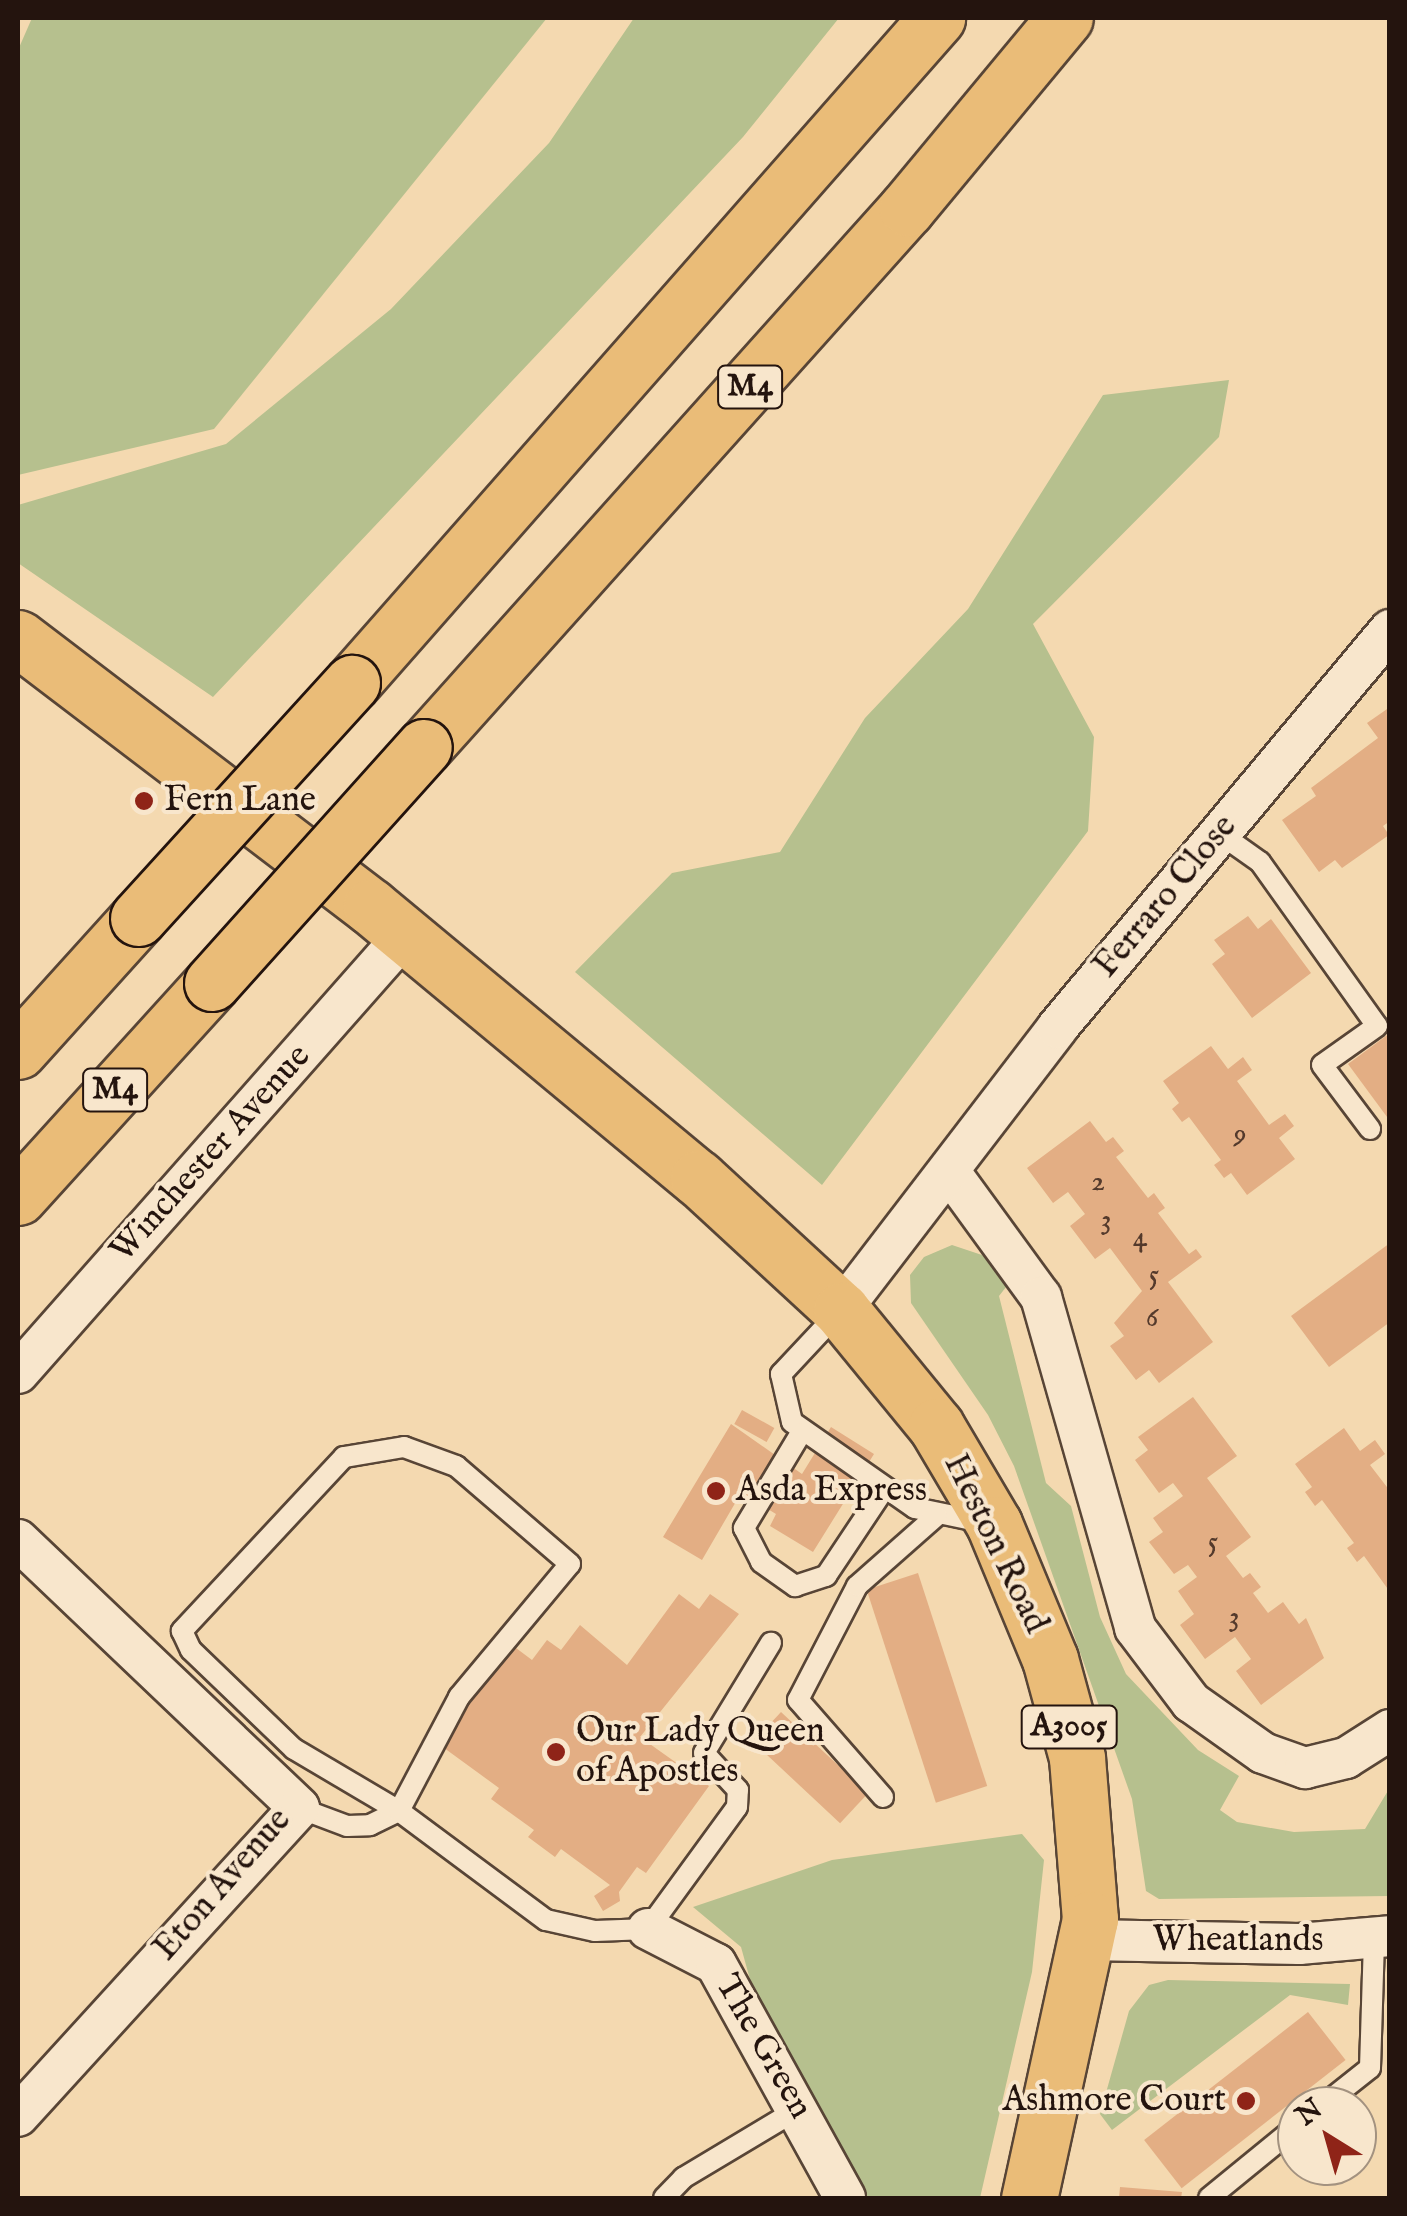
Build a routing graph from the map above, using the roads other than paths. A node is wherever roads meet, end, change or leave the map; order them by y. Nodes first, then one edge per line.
1 (938, 18) edge
2 (1065, 18) edge
3 (1390, 630) edge
4 (18, 638) edge
5 (1219, 834) junction
6 (405, 934) junction
7 (18, 1051) edge
8 (1370, 1129) dead end
9 (949, 1170) junction
10 (18, 1197) edge
11 (840, 1310) junction
12 (18, 1373) edge
13 (801, 1433) junction
14 (884, 1489) junction
15 (936, 1516) junction
16 (994, 1524) junction
17 (18, 1540) edge
18 (771, 1643) dead end
19 (1390, 1730) edge
20 (883, 1797) dead end
21 (298, 1808) junction
22 (399, 1811) junction
23 (648, 1929) junction
24 (1382, 1937) edge
25 (1087, 1940) junction
26 (1347, 2086) edge
27 (800, 2108) junction
28 (18, 2116) edge
29 (1277, 2142) edge
30 (664, 2198) edge
31 (845, 2198) edge
32 (1029, 2198) edge
33 (1209, 2198) edge

1 - 7 main road, bridge
2 - 10 main road, M4, bridge
3 - 5 street, Ferraro Close
4 - 6 main road, A3005
5 - 8 lane
5 - 9 street, Ferraro Close
6 - 11 main road, Heston Road / A3005
6 - 12 street, Winchester Avenue
9 - 11 street, Ferraro Close
9 - 19 street
11 - 13 lane
11 - 16 main road, Heston Road / A3005
13 - 14 lane
13 - 14 lane
14 - 15 lane
15 - 16 lane
15 - 20 lane
16 - 25 main road, Heston Road / A3005
17 - 21 street, Eton Avenue
18 - 23 lane
21 - 22 lane
21 - 28 street, Eton Avenue
22 - 22 lane
22 - 23 lane
23 - 27 street, The Green
24 - 25 street, Wheatlands
24 - 26 lane
25 - 32 main road, Heston Road / A3005
27 - 30 lane
27 - 31 street, The Green
29 - 33 lane

